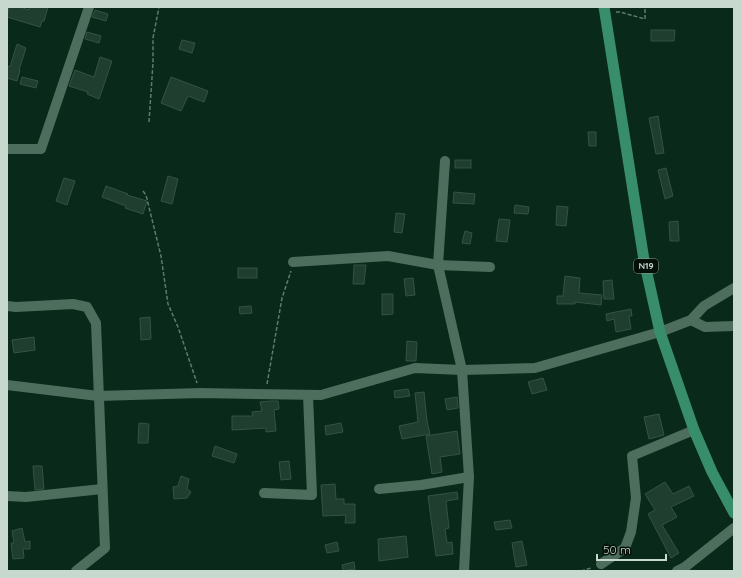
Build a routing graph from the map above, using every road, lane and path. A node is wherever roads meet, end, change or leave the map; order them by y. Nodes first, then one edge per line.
1 (89, 7) edge
2 (158, 7) edge
3 (644, 7) edge
4 (605, 10) edge
5 (149, 122) dead end
6 (7, 149) edge
7 (445, 161) dead end
8 (144, 191) dead end
9 (293, 262) joint
10 (438, 266) junction
11 (490, 267) dead end
12 (734, 288) edge
13 (7, 306) edge
14 (691, 320) junction
15 (734, 326) edge
16 (660, 332) junction
17 (462, 370) junction
18 (7, 385) edge
19 (200, 393) junction
20 (265, 394) junction
21 (308, 395) junction
22 (98, 396) junction
23 (694, 430) junction
24 (469, 477) junction
25 (102, 489) junction
26 (379, 489) dead end
27 (264, 493) dead end
28 (7, 496) edge
29 (734, 513) edge
30 (734, 528) edge
31 (601, 564) joint
32 (76, 571) edge
33 (464, 571) edge
34 (581, 571) edge
35 (677, 571) edge

1 - 6 street
2 - 5 path
3 - 4 path
4 - 16 main road, N19
7 - 10 street
8 - 19 path
9 - 10 street
9 - 20 path
10 - 11 street
10 - 17 street
12 - 14 street
13 - 22 street
14 - 15 street
14 - 16 street
16 - 17 street
16 - 23 main road, N19
17 - 21 street
17 - 24 street
18 - 22 street
19 - 20 street
19 - 22 street
20 - 21 street
21 - 27 street
22 - 25 street
23 - 29 main road, N19
23 - 31 street
24 - 26 street
24 - 33 street
25 - 28 street
25 - 32 street
30 - 35 street
31 - 34 path

